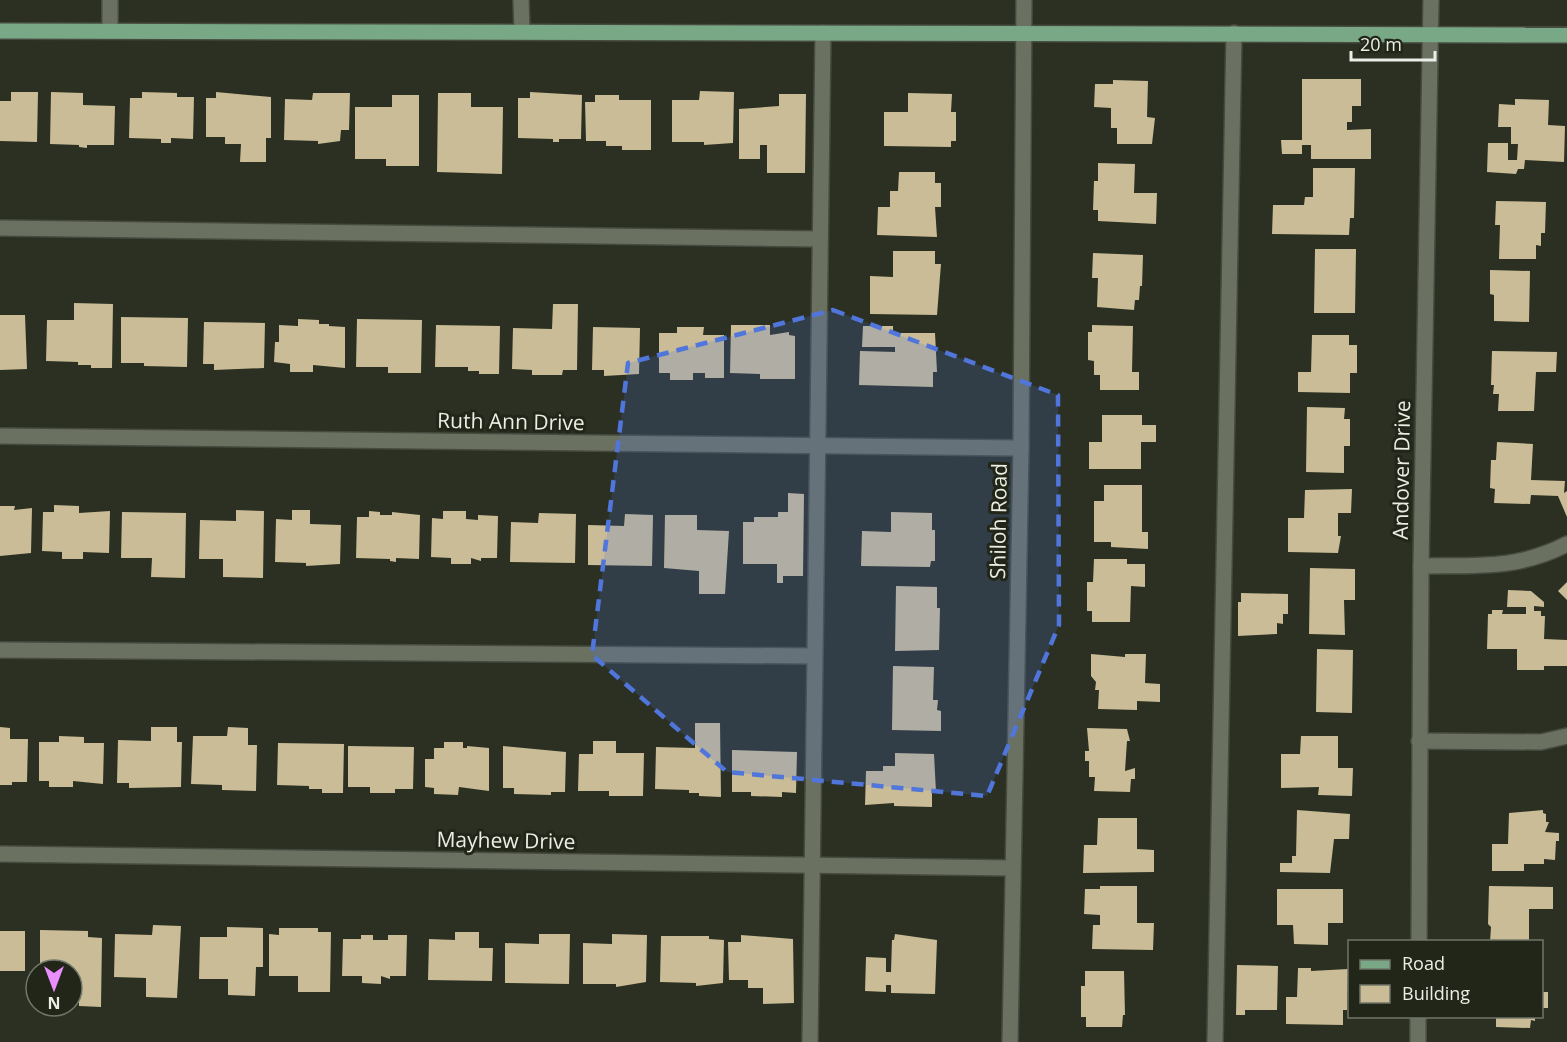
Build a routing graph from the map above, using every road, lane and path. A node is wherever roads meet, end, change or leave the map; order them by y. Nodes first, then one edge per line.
1 (110, 0) edge
2 (521, 0) edge
3 (1024, 0) edge
4 (1431, 0) edge
5 (0, 31) edge
6 (110, 31) junction
7 (522, 31) junction
8 (823, 33) junction
9 (1025, 33) junction
10 (1234, 33) junction
11 (1431, 34) junction
12 (1567, 35) edge
13 (0, 228) edge
14 (820, 240) junction
15 (0, 436) edge
16 (816, 447) junction
17 (1022, 448) junction
18 (1567, 544) edge
19 (1421, 566) junction
20 (0, 650) edge
21 (814, 656) junction
22 (1567, 736) edge
23 (1419, 741) junction
24 (0, 854) edge
25 (813, 866) junction
26 (1012, 868) junction
27 (1419, 940) edge
28 (1418, 1018) edge
29 (810, 1042) edge
30 (1010, 1042) edge
31 (1215, 1042) edge
32 (1418, 1042) edge

1 - 6 street
2 - 7 street
3 - 9 street, Shiloh Road
4 - 11 street, Andover Drive
5 - 6 main road
6 - 7 main road
7 - 8 main road
8 - 9 main road
8 - 14 street
9 - 10 main road
9 - 17 street, Shiloh Road
10 - 11 main road
10 - 31 street
11 - 12 main road
11 - 19 street, Andover Drive
13 - 14 street
14 - 16 street
15 - 16 street, Ruth Ann Drive
16 - 17 street, Ruth Ann Drive
16 - 21 street
17 - 26 street, Shiloh Road
18 - 19 street
19 - 23 street, Andover Drive
20 - 21 street
21 - 25 street
22 - 23 street
23 - 27 street, Andover Drive
24 - 25 street, Mayhew Drive
25 - 26 street, Mayhew Drive
25 - 29 street
26 - 30 street, Shiloh Road
28 - 32 street

